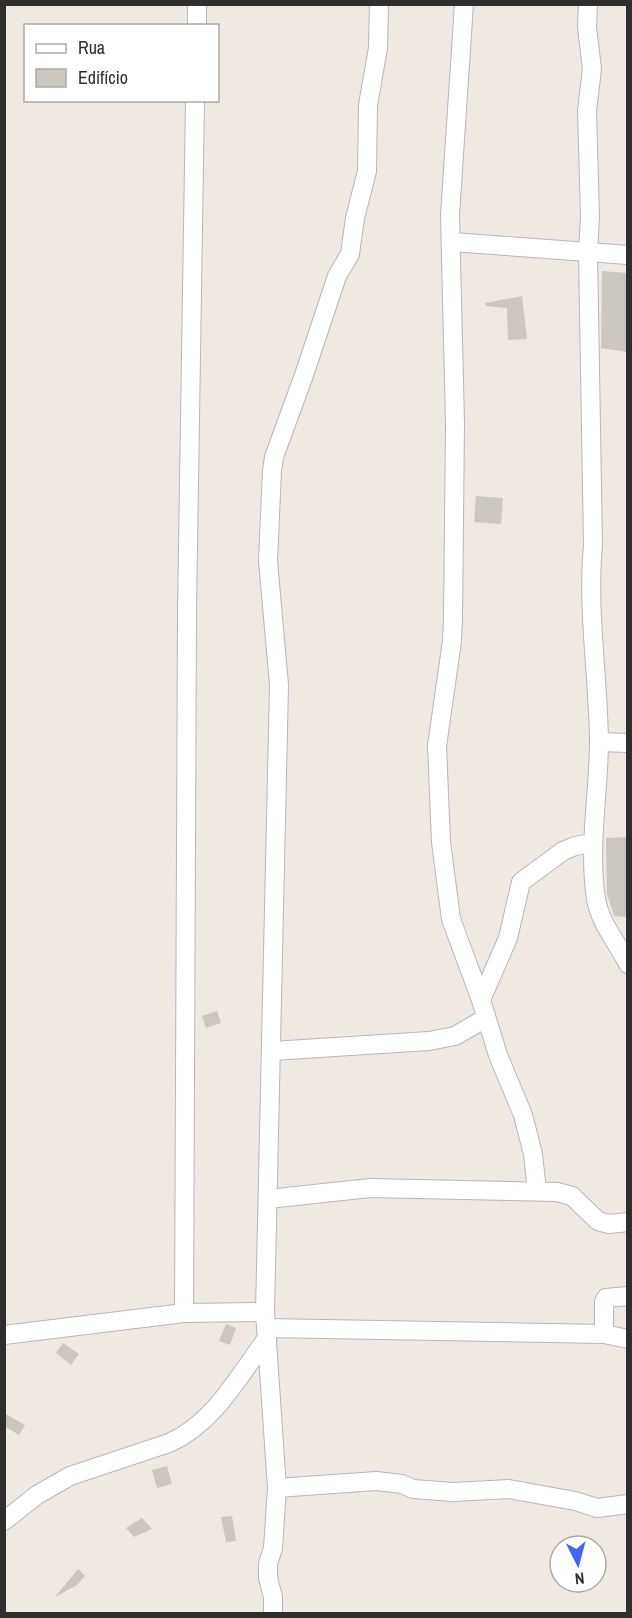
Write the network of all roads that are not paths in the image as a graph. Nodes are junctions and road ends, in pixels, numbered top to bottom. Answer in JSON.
{"nodes":[{"id":1,"x":197,"y":4,"type":"edge"},
{"id":2,"x":380,"y":4,"type":"edge"},
{"id":3,"x":464,"y":4,"type":"edge"},
{"id":4,"x":588,"y":4,"type":"edge"},
{"id":5,"x":197,"y":24,"type":"edge"},
{"id":6,"x":195,"y":102,"type":"edge"},
{"id":7,"x":452,"y":242,"type":"junction"},
{"id":8,"x":588,"y":252,"type":"junction"},
{"id":9,"x":627,"y":255,"type":"edge"},
{"id":10,"x":599,"y":742,"type":"junction"},
{"id":11,"x":627,"y":743,"type":"edge"},
{"id":12,"x":593,"y":843,"type":"junction"},
{"id":13,"x":627,"y":964,"type":"edge"},
{"id":14,"x":482,"y":1000,"type":"junction"},
{"id":15,"x":486,"y":1018,"type":"junction"},
{"id":16,"x":272,"y":1052,"type":"junction"},
{"id":17,"x":537,"y":1191,"type":"junction"},
{"id":18,"x":268,"y":1199,"type":"junction"},
{"id":19,"x":627,"y":1222,"type":"edge"},
{"id":20,"x":627,"y":1296,"type":"edge"},
{"id":21,"x":184,"y":1314,"type":"junction"},
{"id":22,"x":266,"y":1326,"type":"junction"},
{"id":23,"x":604,"y":1334,"type":"junction"},
{"id":24,"x":4,"y":1335,"type":"edge"},
{"id":25,"x":627,"y":1339,"type":"edge"},
{"id":26,"x":277,"y":1488,"type":"junction"},
{"id":27,"x":627,"y":1504,"type":"edge"},
{"id":28,"x":4,"y":1521,"type":"edge"},
{"id":29,"x":273,"y":1614,"type":"edge"}],
"edges":[{"from":1,"to":5,"type":"street"},
{"from":2,"to":16,"type":"street"},
{"from":3,"to":7,"type":"street"},
{"from":4,"to":8,"type":"street"},
{"from":6,"to":21,"type":"street"},
{"from":7,"to":8,"type":"street"},
{"from":7,"to":14,"type":"street"},
{"from":8,"to":9,"type":"street"},
{"from":8,"to":10,"type":"street"},
{"from":10,"to":11,"type":"street"},
{"from":10,"to":12,"type":"street"},
{"from":12,"to":13,"type":"street"},
{"from":12,"to":14,"type":"street"},
{"from":14,"to":15,"type":"street"},
{"from":15,"to":16,"type":"street"},
{"from":15,"to":17,"type":"street"},
{"from":16,"to":18,"type":"street"},
{"from":17,"to":18,"type":"street"},
{"from":17,"to":19,"type":"street"},
{"from":18,"to":22,"type":"street"},
{"from":20,"to":23,"type":"street"},
{"from":21,"to":22,"type":"street"},
{"from":21,"to":24,"type":"street"},
{"from":22,"to":23,"type":"street"},
{"from":22,"to":26,"type":"street"},
{"from":22,"to":28,"type":"street"},
{"from":23,"to":25,"type":"street"},
{"from":26,"to":27,"type":"street"},
{"from":26,"to":29,"type":"street"}]}
